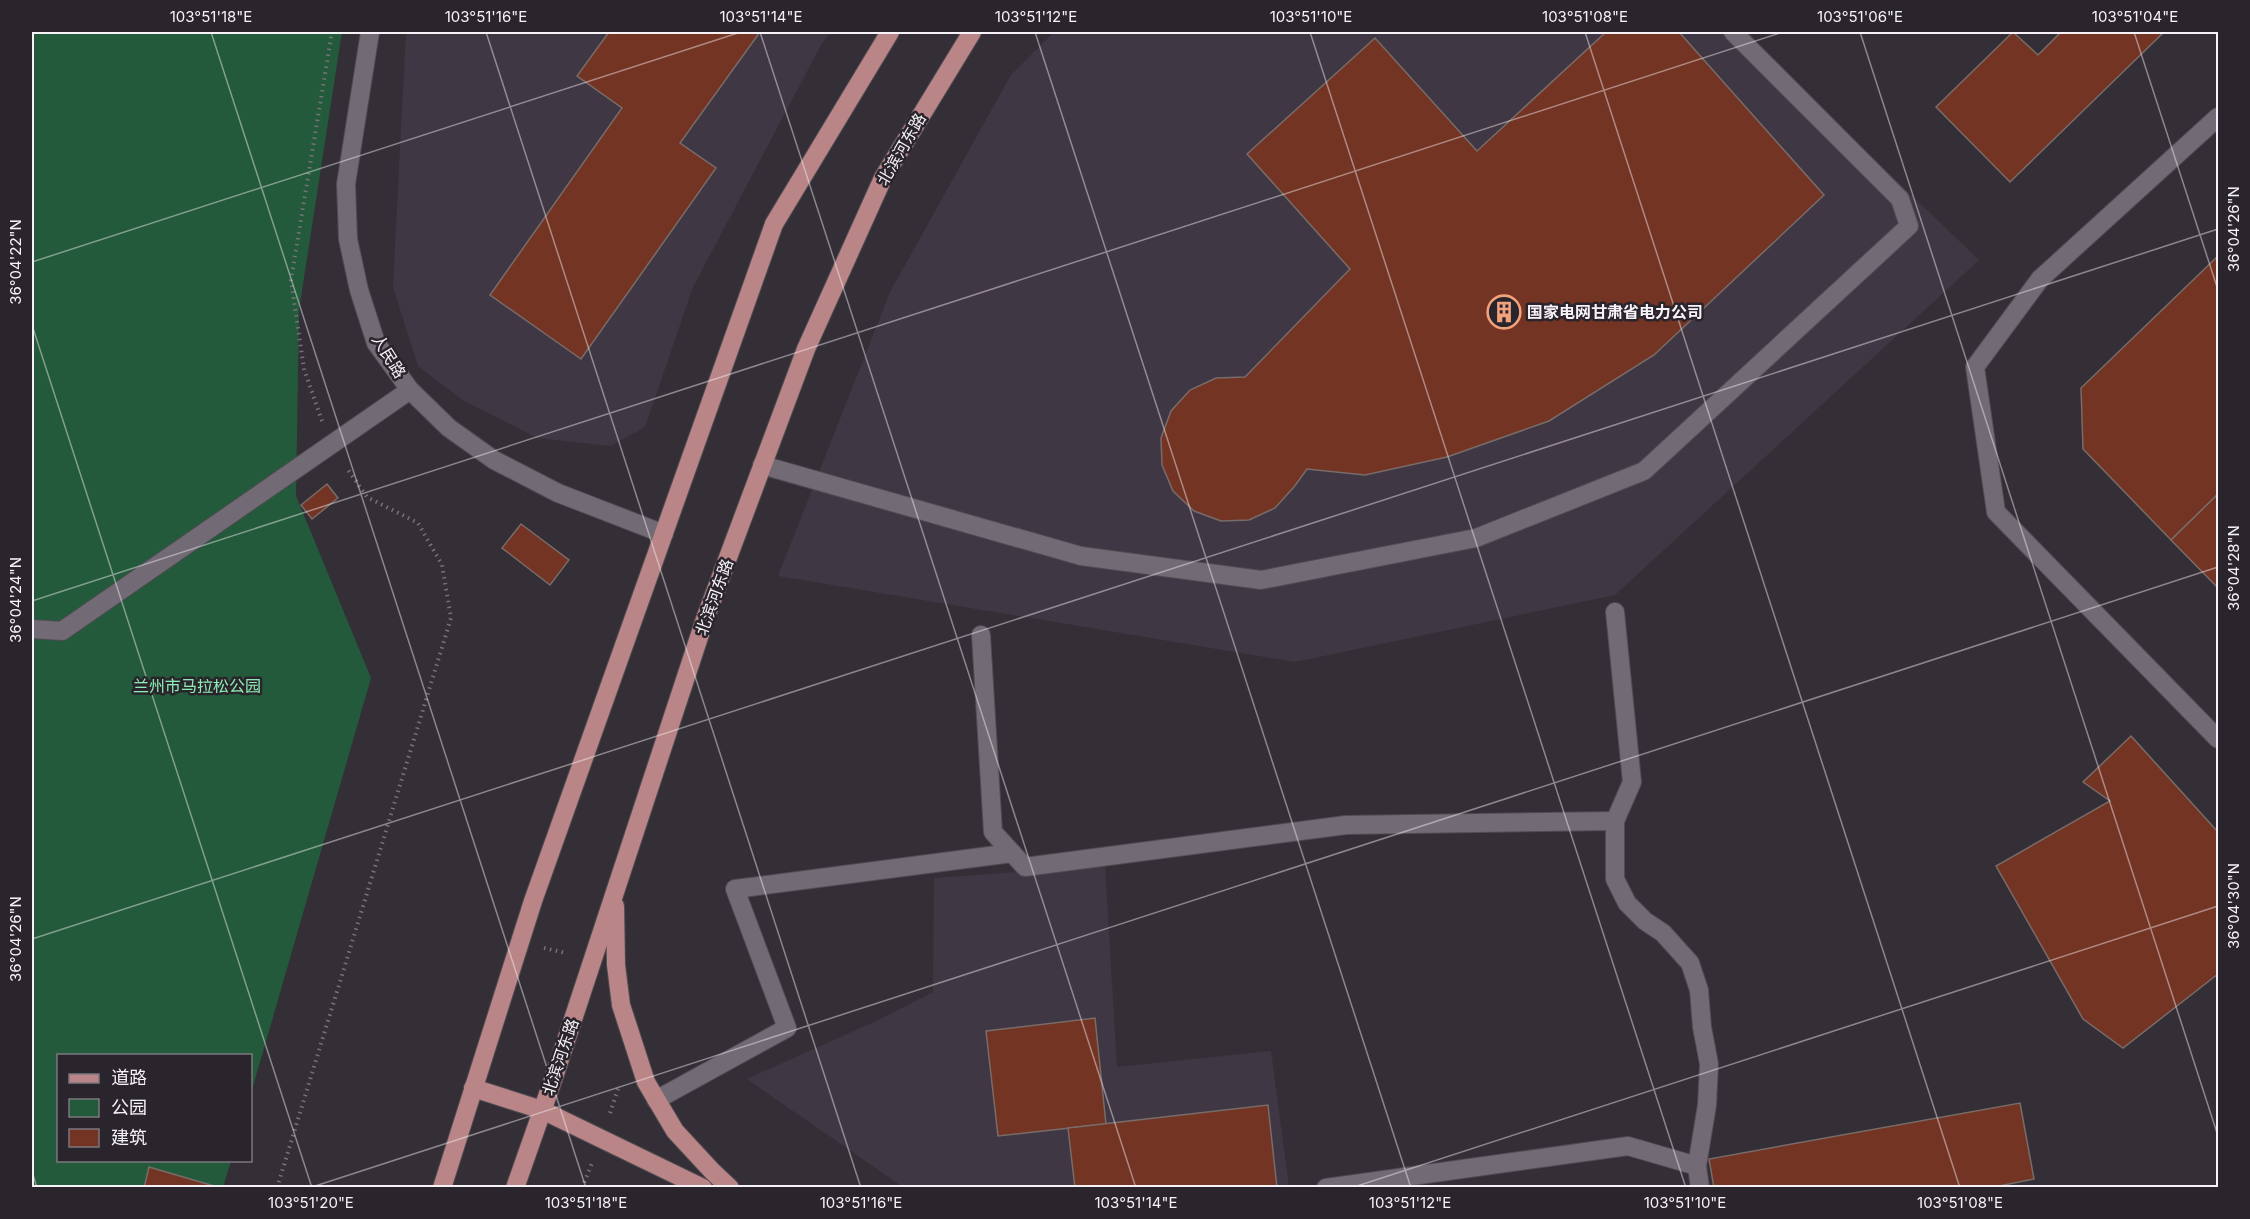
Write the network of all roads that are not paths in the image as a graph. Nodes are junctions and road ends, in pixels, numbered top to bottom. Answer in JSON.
{"nodes":[{"id":1,"x":370,"y":32,"type":"edge"},
{"id":2,"x":890,"y":32,"type":"edge"},
{"id":3,"x":972,"y":32,"type":"edge"},
{"id":4,"x":1733,"y":32,"type":"edge"},
{"id":5,"x":2218,"y":117,"type":"edge"},
{"id":6,"x":410,"y":390,"type":"junction"},
{"id":7,"x":762,"y":465,"type":"junction"},
{"id":8,"x":664,"y":534,"type":"junction"},
{"id":9,"x":1615,"y":612,"type":"dead end"},
{"id":10,"x":32,"y":629,"type":"edge"},
{"id":11,"x":981,"y":634,"type":"dead end"},
{"id":12,"x":2218,"y":739,"type":"edge"},
{"id":13,"x":1615,"y":821,"type":"junction"},
{"id":14,"x":1012,"y":853,"type":"junction"},
{"id":15,"x":614,"y":893,"type":"junction"},
{"id":16,"x":473,"y":1088,"type":"junction"},
{"id":17,"x":656,"y":1100,"type":"junction"},
{"id":18,"x":542,"y":1110,"type":"junction"},
{"id":19,"x":1697,"y":1166,"type":"junction"},
{"id":20,"x":442,"y":1188,"type":"edge"},
{"id":21,"x":515,"y":1188,"type":"edge"},
{"id":22,"x":703,"y":1188,"type":"edge"},
{"id":23,"x":730,"y":1188,"type":"edge"},
{"id":24,"x":1326,"y":1188,"type":"edge"},
{"id":25,"x":1700,"y":1188,"type":"edge"}],
"edges":[{"from":1,"to":6,"type":"street","name":"人民路"},
{"from":2,"to":8,"type":"main road"},
{"from":3,"to":7,"type":"main road","name":"北滨河东路"},
{"from":4,"to":7,"type":"street"},
{"from":5,"to":12,"type":"street"},
{"from":6,"to":8,"type":"street","name":"人民路"},
{"from":6,"to":10,"type":"street"},
{"from":7,"to":15,"type":"main road","name":"北滨河东路"},
{"from":8,"to":16,"type":"main road"},
{"from":9,"to":13,"type":"street"},
{"from":11,"to":14,"type":"street"},
{"from":13,"to":14,"type":"street"},
{"from":13,"to":19,"type":"street"},
{"from":14,"to":17,"type":"street"},
{"from":15,"to":17,"type":"main road"},
{"from":15,"to":18,"type":"main road","name":"北滨河东路"},
{"from":16,"to":18,"type":"main road"},
{"from":16,"to":20,"type":"main road"},
{"from":17,"to":23,"type":"main road"},
{"from":18,"to":21,"type":"main road","name":"北滨河东路"},
{"from":18,"to":22,"type":"main road"},
{"from":19,"to":24,"type":"street"},
{"from":19,"to":25,"type":"street"}]}
